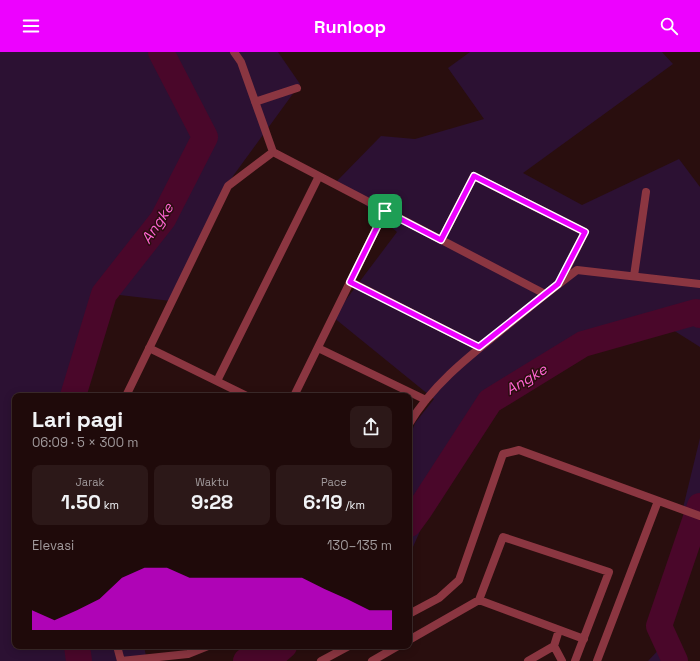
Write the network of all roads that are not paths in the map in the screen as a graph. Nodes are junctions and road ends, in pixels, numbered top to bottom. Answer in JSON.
{"nodes":[{"id":1,"x":234,"y":52,"type":"edge"},
{"id":2,"x":297,"y":88,"type":"dead end"},
{"id":3,"x":255,"y":102,"type":"junction"},
{"id":4,"x":273,"y":152,"type":"junction"},
{"id":5,"x":319,"y":176,"type":"junction"},
{"id":6,"x":646,"y":192,"type":"dead end"},
{"id":7,"x":385,"y":211,"type":"junction"},
{"id":8,"x":441,"y":240,"type":"junction"},
{"id":9,"x":634,"y":276,"type":"junction"},
{"id":10,"x":350,"y":282,"type":"junction"},
{"id":11,"x":558,"y":284,"type":"junction"},
{"id":12,"x":700,"y":284,"type":"edge"},
{"id":13,"x":545,"y":294,"type":"junction"},
{"id":14,"x":479,"y":347,"type":"junction"},
{"id":15,"x":149,"y":348,"type":"junction"},
{"id":16,"x":318,"y":348,"type":"junction"},
{"id":17,"x":217,"y":381,"type":"junction"},
{"id":18,"x":127,"y":393,"type":"edge"},
{"id":19,"x":242,"y":393,"type":"edge"},
{"id":20,"x":296,"y":393,"type":"edge"},
{"id":21,"x":411,"y":393,"type":"edge"},
{"id":22,"x":412,"y":393,"type":"edge"},
{"id":23,"x":426,"y":400,"type":"junction"},
{"id":24,"x":413,"y":413,"type":"edge"},
{"id":25,"x":658,"y":501,"type":"junction"},
{"id":26,"x":700,"y":516,"type":"edge"},
{"id":27,"x":479,"y":600,"type":"junction"},
{"id":28,"x":412,"y":612,"type":"edge"},
{"id":29,"x":560,"y":630,"type":"junction"},
{"id":30,"x":412,"y":638,"type":"edge"},
{"id":31,"x":584,"y":639,"type":"junction"},
{"id":32,"x":554,"y":646,"type":"junction"},
{"id":33,"x":118,"y":649,"type":"edge"},
{"id":34,"x":200,"y":649,"type":"edge"},
{"id":35,"x":343,"y":649,"type":"edge"},
{"id":36,"x":393,"y":649,"type":"edge"},
{"id":37,"x":321,"y":661,"type":"edge"},
{"id":38,"x":372,"y":661,"type":"edge"},
{"id":39,"x":528,"y":661,"type":"edge"},
{"id":40,"x":562,"y":661,"type":"edge"},
{"id":41,"x":575,"y":661,"type":"edge"},
{"id":42,"x":597,"y":661,"type":"edge"}],
"edges":[{"from":1,"to":3,"type":"street"},
{"from":2,"to":3,"type":"street"},
{"from":3,"to":4,"type":"street"},
{"from":4,"to":5,"type":"street"},
{"from":4,"to":15,"type":"street"},
{"from":5,"to":7,"type":"street"},
{"from":5,"to":17,"type":"street"},
{"from":6,"to":9,"type":"street"},
{"from":7,"to":8,"type":"street"},
{"from":7,"to":10,"type":"street"},
{"from":8,"to":11,"type":"street"},
{"from":8,"to":13,"type":"street"},
{"from":9,"to":11,"type":"street"},
{"from":9,"to":12,"type":"street"},
{"from":10,"to":14,"type":"street"},
{"from":10,"to":16,"type":"street"},
{"from":11,"to":13,"type":"street"},
{"from":13,"to":14,"type":"street"},
{"from":14,"to":23,"type":"street"},
{"from":15,"to":17,"type":"street"},
{"from":15,"to":18,"type":"street"},
{"from":16,"to":20,"type":"street"},
{"from":16,"to":21,"type":"street"},
{"from":17,"to":19,"type":"street"},
{"from":22,"to":23,"type":"street"},
{"from":23,"to":24,"type":"street"},
{"from":25,"to":26,"type":"street"},
{"from":25,"to":28,"type":"street"},
{"from":25,"to":42,"type":"street"},
{"from":27,"to":29,"type":"street"},
{"from":27,"to":30,"type":"street"},
{"from":27,"to":31,"type":"street"},
{"from":29,"to":31,"type":"street"},
{"from":29,"to":32,"type":"street"},
{"from":31,"to":41,"type":"street"},
{"from":32,"to":39,"type":"street"},
{"from":32,"to":40,"type":"street"},
{"from":33,"to":34,"type":"street"},
{"from":35,"to":37,"type":"street"},
{"from":36,"to":38,"type":"street"}]}
